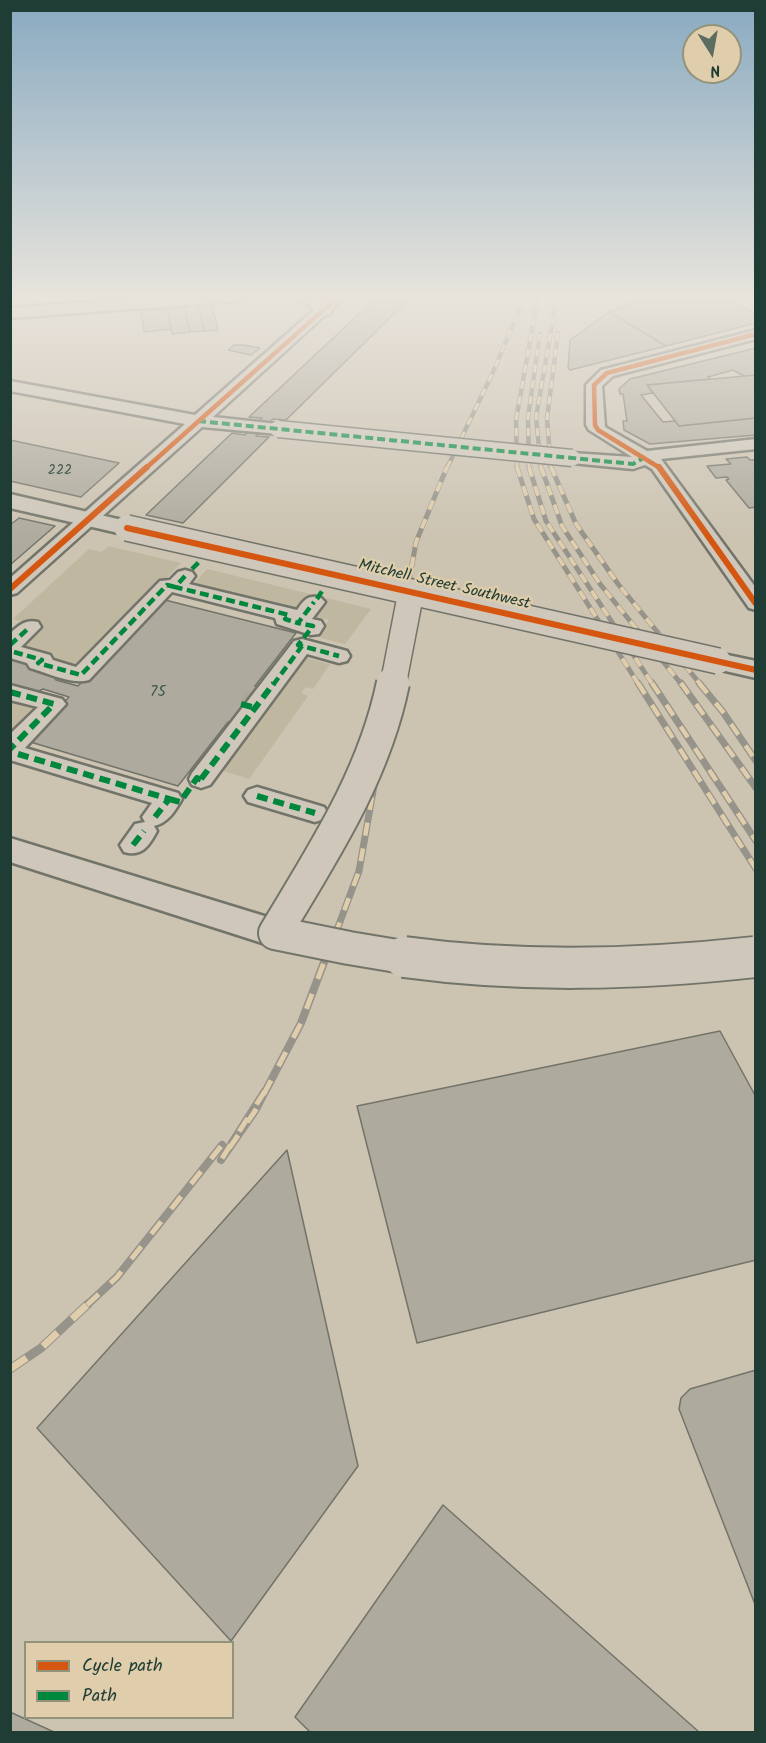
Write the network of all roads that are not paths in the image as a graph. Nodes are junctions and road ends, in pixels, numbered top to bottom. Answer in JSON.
{"nodes":[{"id":1,"x":247,"y":377,"type":"edge"},
{"id":2,"x":601,"y":377,"type":"edge"},
{"id":3,"x":10,"y":386,"type":"edge"},
{"id":4,"x":198,"y":421,"type":"junction"},
{"id":5,"x":756,"y":444,"type":"edge"},
{"id":6,"x":645,"y":457,"type":"junction"},
{"id":7,"x":10,"y":501,"type":"edge"},
{"id":8,"x":88,"y":519,"type":"junction"},
{"id":9,"x":10,"y":589,"type":"edge"},
{"id":10,"x":411,"y":592,"type":"junction"},
{"id":11,"x":318,"y":596,"type":"dead end"},
{"id":12,"x":756,"y":604,"type":"edge"},
{"id":13,"x":298,"y":623,"type":"junction"},
{"id":14,"x":30,"y":627,"type":"dead end"},
{"id":15,"x":302,"y":646,"type":"junction"},
{"id":16,"x":13,"y":652,"type":"edge"},
{"id":17,"x":339,"y":656,"type":"dead end"},
{"id":18,"x":756,"y":670,"type":"edge"},
{"id":19,"x":10,"y":692,"type":"edge"},
{"id":20,"x":12,"y":754,"type":"edge"},
{"id":21,"x":257,"y":796,"type":"dead end"},
{"id":22,"x":315,"y":813,"type":"dead end"},
{"id":23,"x":10,"y":849,"type":"edge"},
{"id":24,"x":275,"y":933,"type":"junction"},
{"id":25,"x":756,"y":957,"type":"edge"}],
"edges":[{"from":1,"to":4,"type":"street"},
{"from":2,"to":6,"type":"street"},
{"from":3,"to":4,"type":"street"},
{"from":4,"to":6,"type":"street","bridge":true},
{"from":4,"to":8,"type":"street"},
{"from":5,"to":6,"type":"street"},
{"from":6,"to":12,"type":"street"},
{"from":7,"to":8,"type":"main road","name":"Mitchell Street Southwest"},
{"from":8,"to":9,"type":"street"},
{"from":8,"to":10,"type":"main road","name":"Mitchell Street Southwest","bridge":true},
{"from":10,"to":18,"type":"main road","name":"Mitchell Street Southwest","bridge":true},
{"from":10,"to":24,"type":"main road","bridge":true},
{"from":11,"to":13,"type":"street"},
{"from":13,"to":15,"type":"street"},
{"from":13,"to":16,"type":"street"},
{"from":14,"to":16,"type":"street"},
{"from":15,"to":17,"type":"street"},
{"from":15,"to":20,"type":"street"},
{"from":19,"to":20,"type":"street"},
{"from":21,"to":22,"type":"street"},
{"from":23,"to":24,"type":"main road"},
{"from":24,"to":25,"type":"main road","bridge":true}]}
